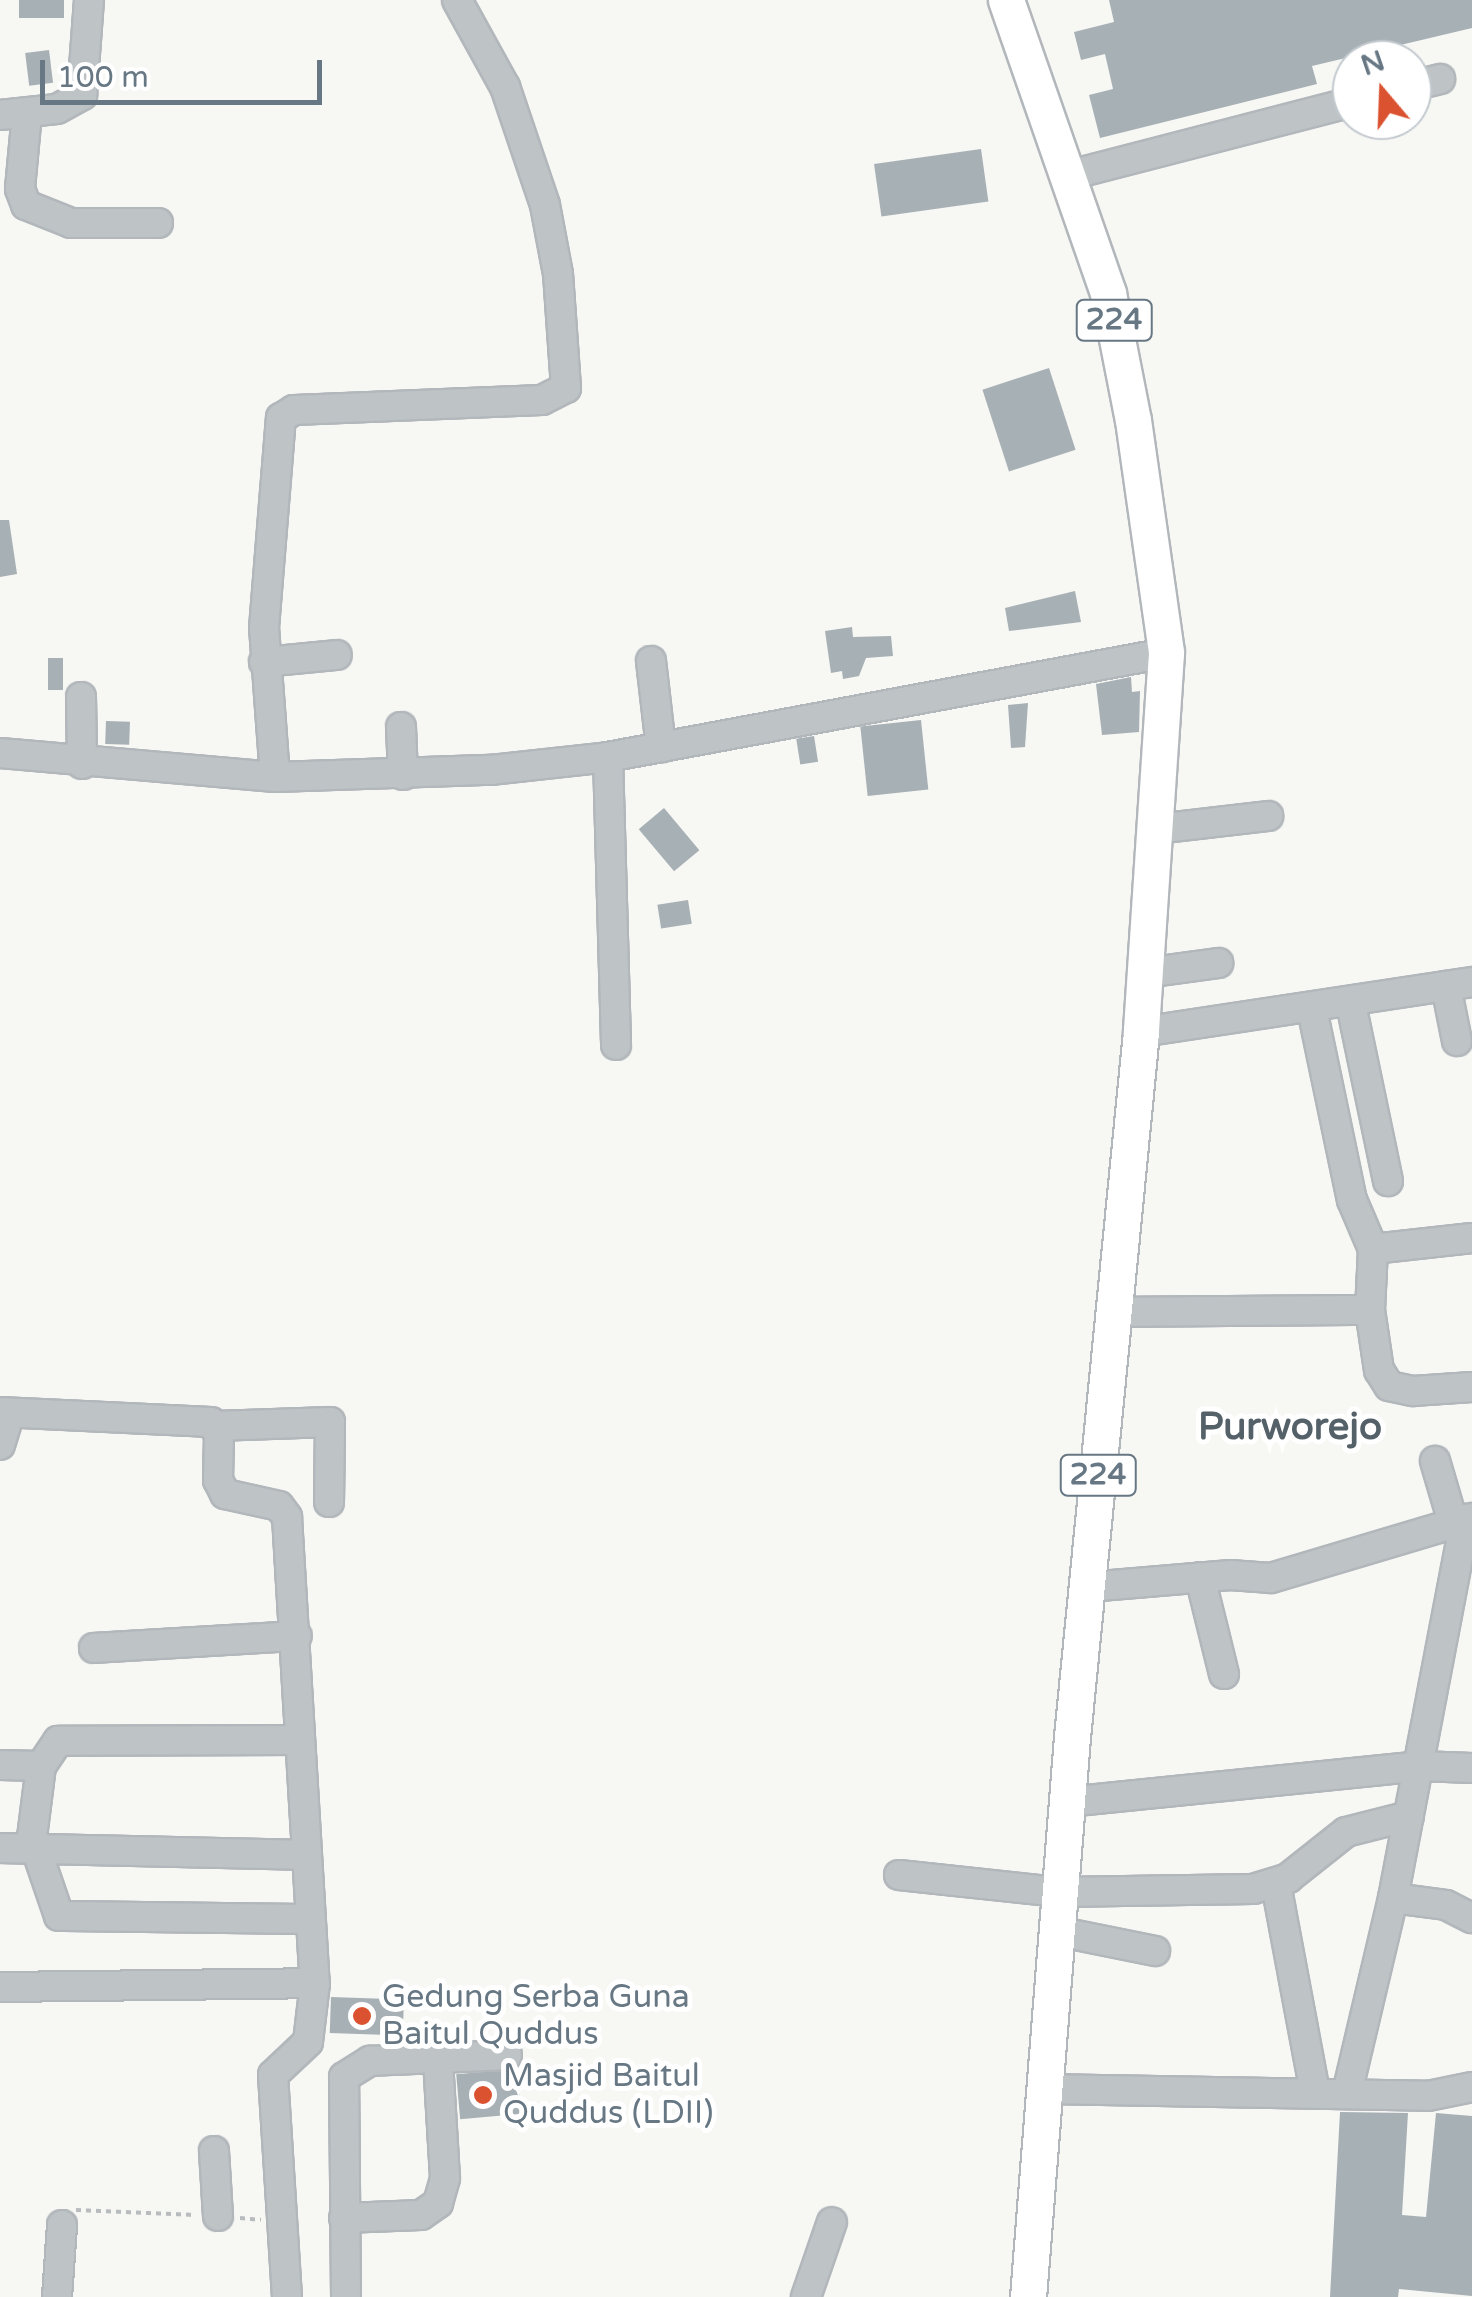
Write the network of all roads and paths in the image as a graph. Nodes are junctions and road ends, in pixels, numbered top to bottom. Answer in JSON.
{"nodes":[{"id":1,"x":89,"y":0,"type":"edge"},
{"id":2,"x":456,"y":0,"type":"edge"},
{"id":3,"x":1006,"y":0,"type":"edge"},
{"id":4,"x":1440,"y":79,"type":"dead end"},
{"id":5,"x":1432,"y":81,"type":"edge"},
{"id":6,"x":1332,"y":107,"type":"edge"},
{"id":7,"x":14,"y":114,"type":"edge"},
{"id":8,"x":1070,"y":176,"type":"junction"},
{"id":9,"x":158,"y":224,"type":"dead end"},
{"id":10,"x":1166,"y":653,"type":"junction"},
{"id":11,"x":337,"y":655,"type":"dead end"},
{"id":12,"x":651,"y":661,"type":"dead end"},
{"id":13,"x":264,"y":662,"type":"junction"},
{"id":14,"x":81,"y":697,"type":"dead end"},
{"id":15,"x":401,"y":727,"type":"dead end"},
{"id":16,"x":662,"y":747,"type":"junction"},
{"id":17,"x":0,"y":753,"type":"edge"},
{"id":18,"x":608,"y":757,"type":"junction"},
{"id":19,"x":82,"y":764,"type":"junction"},
{"id":20,"x":404,"y":775,"type":"junction"},
{"id":21,"x":275,"y":777,"type":"junction"},
{"id":22,"x":1268,"y":816,"type":"dead end"},
{"id":23,"x":1156,"y":829,"type":"junction"},
{"id":24,"x":1218,"y":963,"type":"dead end"},
{"id":25,"x":1145,"y":973,"type":"junction"},
{"id":26,"x":1459,"y":984,"type":"edge"},
{"id":27,"x":1351,"y":1004,"type":"junction"},
{"id":28,"x":1312,"y":1009,"type":"junction"},
{"id":29,"x":1141,"y":1032,"type":"junction"},
{"id":30,"x":1457,"y":1040,"type":"dead end"},
{"id":31,"x":616,"y":1045,"type":"dead end"},
{"id":32,"x":1388,"y":1181,"type":"dead end"},
{"id":33,"x":1472,"y":1238,"type":"edge"},
{"id":34,"x":1373,"y":1249,"type":"junction"},
{"id":35,"x":1370,"y":1310,"type":"junction"},
{"id":36,"x":1117,"y":1312,"type":"junction"},
{"id":37,"x":1472,"y":1387,"type":"edge"},
{"id":38,"x":5,"y":1414,"type":"edge"},
{"id":39,"x":216,"y":1426,"type":"junction"},
{"id":40,"x":0,"y":1445,"type":"edge"},
{"id":41,"x":1435,"y":1461,"type":"dead end"},
{"id":42,"x":329,"y":1502,"type":"dead end"},
{"id":43,"x":1463,"y":1520,"type":"edge"},
{"id":44,"x":1200,"y":1577,"type":"junction"},
{"id":45,"x":1088,"y":1587,"type":"junction"},
{"id":46,"x":297,"y":1636,"type":"junction"},
{"id":47,"x":94,"y":1648,"type":"dead end"},
{"id":48,"x":1224,"y":1674,"type":"dead end"},
{"id":49,"x":299,"y":1740,"type":"junction"},
{"id":50,"x":0,"y":1765,"type":"edge"},
{"id":51,"x":41,"y":1766,"type":"junction"},
{"id":52,"x":1419,"y":1766,"type":"junction"},
{"id":53,"x":1472,"y":1768,"type":"edge"},
{"id":54,"x":1067,"y":1802,"type":"junction"},
{"id":55,"x":1409,"y":1816,"type":"junction"},
{"id":56,"x":33,"y":1846,"type":"junction"},
{"id":57,"x":0,"y":1848,"type":"edge"},
{"id":58,"x":306,"y":1855,"type":"junction"},
{"id":59,"x":899,"y":1875,"type":"dead end"},
{"id":60,"x":1276,"y":1884,"type":"junction"},
{"id":61,"x":1059,"y":1892,"type":"junction"},
{"id":62,"x":1393,"y":1898,"type":"junction"},
{"id":63,"x":1472,"y":1918,"type":"edge"},
{"id":64,"x":310,"y":1919,"type":"junction"},
{"id":65,"x":1056,"y":1931,"type":"junction"},
{"id":66,"x":1155,"y":1951,"type":"dead end"},
{"id":67,"x":315,"y":1983,"type":"junction"},
{"id":68,"x":0,"y":1986,"type":"edge"},
{"id":69,"x":506,"y":2055,"type":"dead end"},
{"id":70,"x":438,"y":2060,"type":"junction"},
{"id":71,"x":1472,"y":2087,"type":"edge"},
{"id":72,"x":1044,"y":2089,"type":"junction"},
{"id":73,"x":1315,"y":2093,"type":"junction"},
{"id":74,"x":1347,"y":2093,"type":"junction"},
{"id":75,"x":214,"y":2151,"type":"dead end"},
{"id":76,"x":218,"y":2216,"type":"junction"},
{"id":77,"x":344,"y":2218,"type":"junction"},
{"id":78,"x":280,"y":2221,"type":"junction"},
{"id":79,"x":832,"y":2222,"type":"dead end"},
{"id":80,"x":62,"y":2225,"type":"joint"},
{"id":81,"x":57,"y":2297,"type":"edge"},
{"id":82,"x":287,"y":2297,"type":"edge"},
{"id":83,"x":346,"y":2297,"type":"edge"},
{"id":84,"x":806,"y":2297,"type":"edge"},
{"id":85,"x":1028,"y":2297,"type":"edge"}],
"edges":[{"from":1,"to":7,"type":"street"},
{"from":2,"to":13,"type":"street"},
{"from":3,"to":8,"type":"main road","number":"224"},
{"from":4,"to":5,"type":"street"},
{"from":6,"to":8,"type":"street"},
{"from":7,"to":9,"type":"street"},
{"from":8,"to":10,"type":"main road","number":"224"},
{"from":10,"to":16,"type":"street"},
{"from":10,"to":23,"type":"main road","number":"224"},
{"from":11,"to":13,"type":"street"},
{"from":12,"to":16,"type":"street"},
{"from":13,"to":21,"type":"street"},
{"from":14,"to":19,"type":"street"},
{"from":15,"to":20,"type":"street"},
{"from":16,"to":18,"type":"street"},
{"from":17,"to":19,"type":"street"},
{"from":18,"to":20,"type":"street"},
{"from":18,"to":31,"type":"street"},
{"from":19,"to":21,"type":"street"},
{"from":20,"to":21,"type":"street"},
{"from":22,"to":23,"type":"street"},
{"from":23,"to":25,"type":"main road","number":"224"},
{"from":24,"to":25,"type":"street"},
{"from":25,"to":29,"type":"main road","number":"224"},
{"from":26,"to":27,"type":"street"},
{"from":26,"to":30,"type":"street"},
{"from":27,"to":28,"type":"street"},
{"from":27,"to":32,"type":"street"},
{"from":28,"to":29,"type":"street"},
{"from":28,"to":34,"type":"street"},
{"from":29,"to":36,"type":"main road","number":"224"},
{"from":33,"to":34,"type":"street"},
{"from":34,"to":35,"type":"street"},
{"from":35,"to":36,"type":"street"},
{"from":35,"to":37,"type":"street"},
{"from":36,"to":45,"type":"main road","number":"224"},
{"from":38,"to":39,"type":"street"},
{"from":38,"to":40,"type":"street"},
{"from":39,"to":42,"type":"street"},
{"from":39,"to":46,"type":"street"},
{"from":41,"to":43,"type":"street"},
{"from":43,"to":44,"type":"street"},
{"from":43,"to":52,"type":"street"},
{"from":44,"to":45,"type":"street"},
{"from":44,"to":48,"type":"street"},
{"from":45,"to":54,"type":"main road","number":"224"},
{"from":46,"to":47,"type":"street"},
{"from":46,"to":49,"type":"street"},
{"from":49,"to":51,"type":"street"},
{"from":49,"to":58,"type":"street"},
{"from":50,"to":51,"type":"street"},
{"from":51,"to":56,"type":"street"},
{"from":52,"to":53,"type":"street"},
{"from":52,"to":54,"type":"street"},
{"from":52,"to":55,"type":"street"},
{"from":54,"to":61,"type":"main road","number":"224"},
{"from":55,"to":60,"type":"street"},
{"from":55,"to":62,"type":"street"},
{"from":56,"to":57,"type":"street"},
{"from":56,"to":58,"type":"street"},
{"from":56,"to":64,"type":"street"},
{"from":58,"to":64,"type":"street"},
{"from":59,"to":61,"type":"street"},
{"from":60,"to":61,"type":"street"},
{"from":60,"to":73,"type":"street"},
{"from":61,"to":65,"type":"main road","number":"224"},
{"from":62,"to":63,"type":"street"},
{"from":62,"to":74,"type":"street"},
{"from":64,"to":67,"type":"street"},
{"from":65,"to":66,"type":"street"},
{"from":65,"to":72,"type":"main road","number":"224"},
{"from":67,"to":68,"type":"street"},
{"from":67,"to":78,"type":"street"},
{"from":69,"to":70,"type":"street"},
{"from":70,"to":77,"type":"street"},
{"from":70,"to":77,"type":"street"},
{"from":71,"to":74,"type":"street"},
{"from":72,"to":73,"type":"street"},
{"from":72,"to":85,"type":"main road","number":"224"},
{"from":73,"to":74,"type":"street"},
{"from":75,"to":76,"type":"street"},
{"from":76,"to":78,"type":"path"},
{"from":76,"to":80,"type":"path"},
{"from":77,"to":83,"type":"street"},
{"from":78,"to":82,"type":"street"},
{"from":79,"to":84,"type":"street"},
{"from":80,"to":81,"type":"street"}]}
